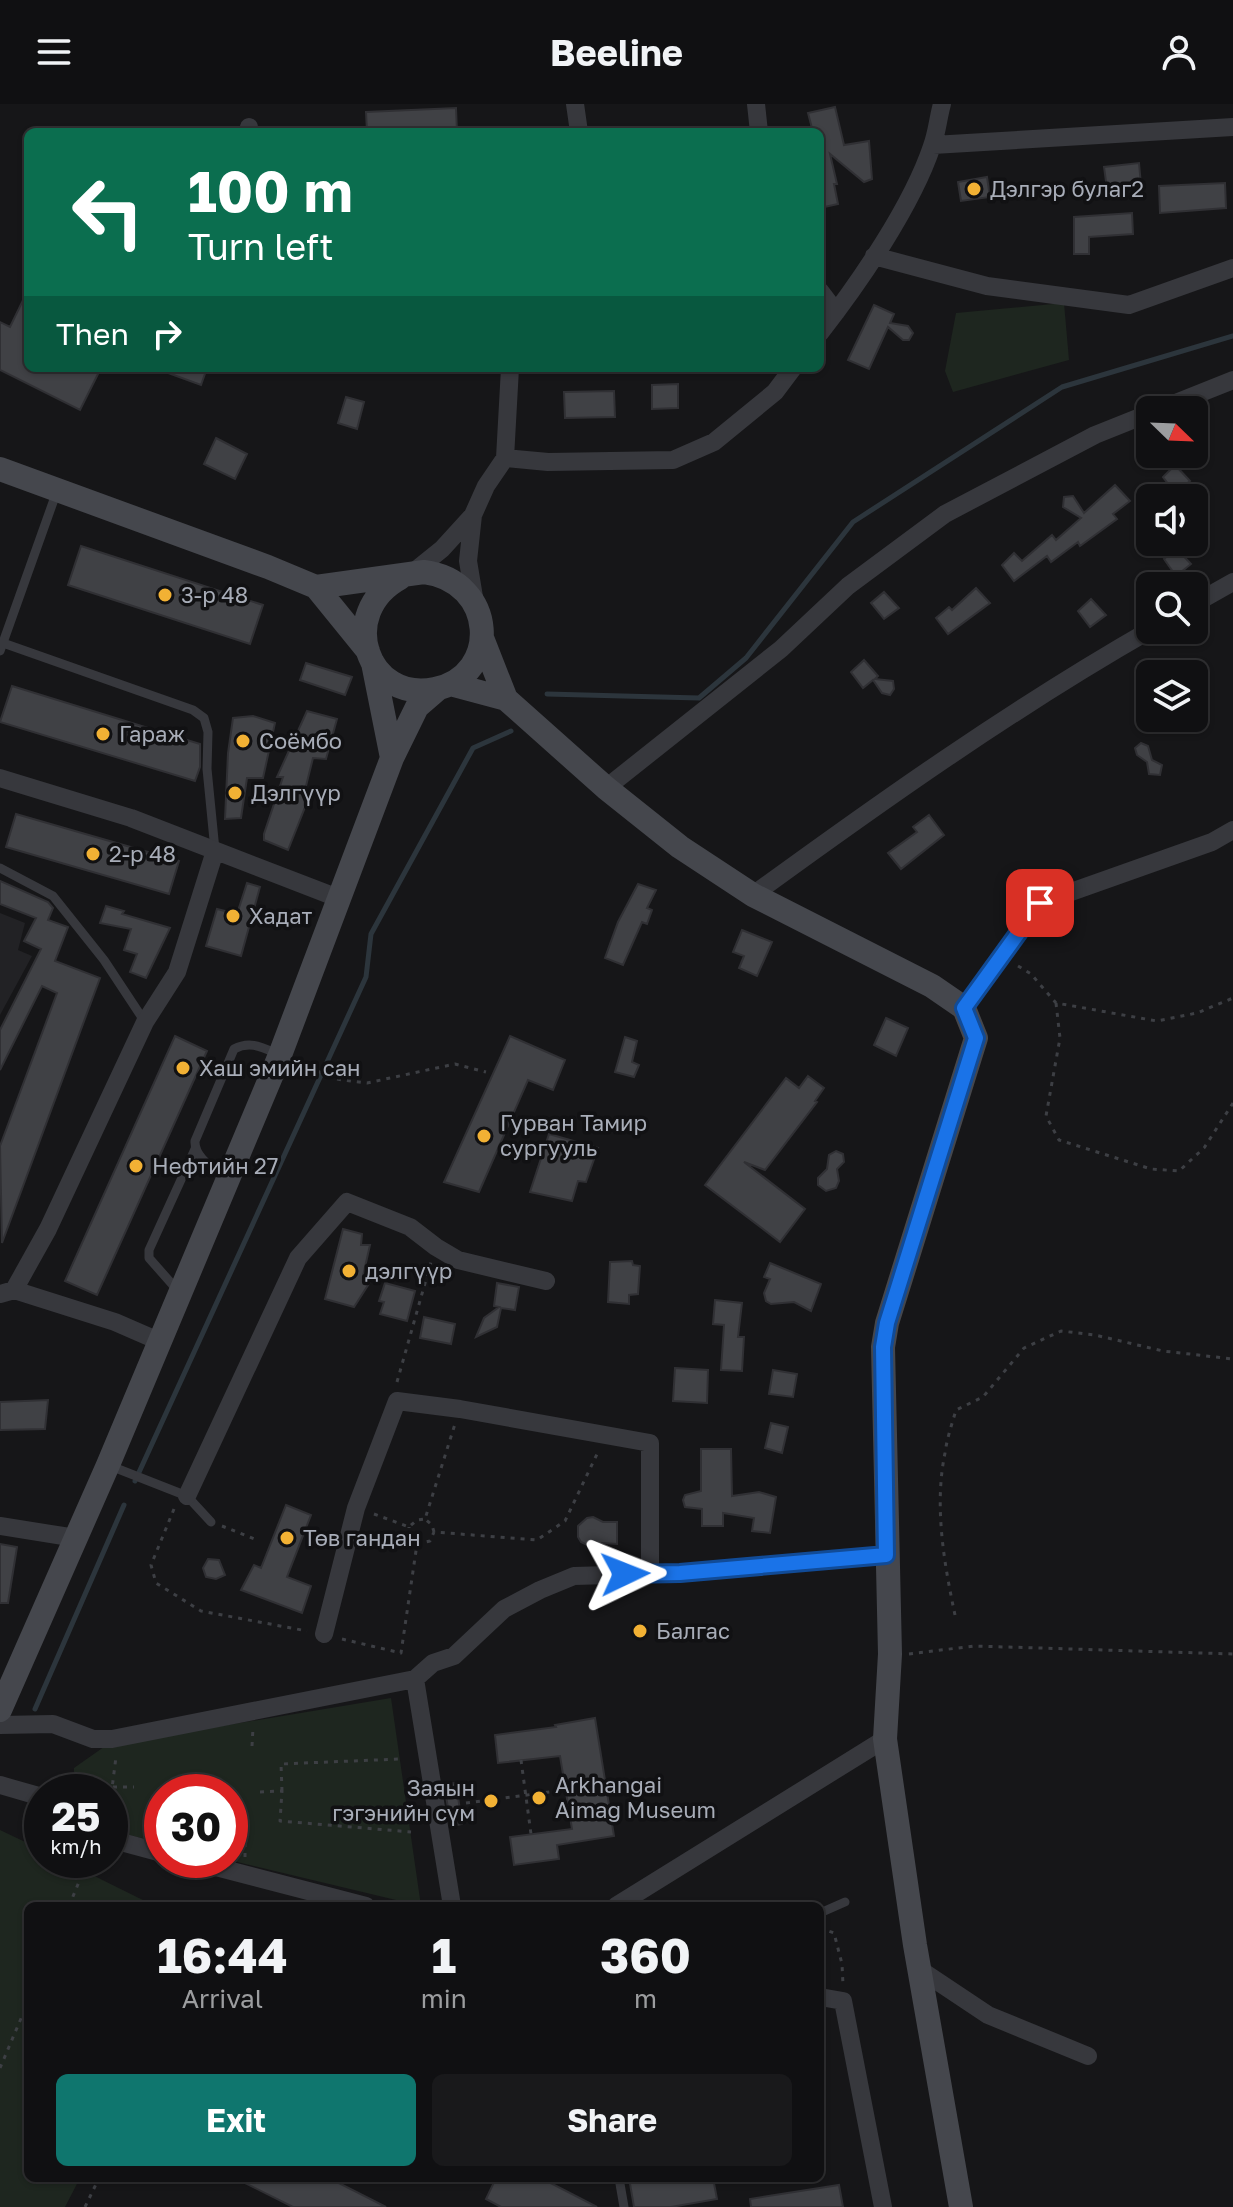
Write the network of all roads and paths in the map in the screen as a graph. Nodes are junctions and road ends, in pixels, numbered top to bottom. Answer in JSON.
{"nodes":[{"id":1,"x":575,"y":104,"type":"edge"},
{"id":2,"x":756,"y":104,"type":"edge"},
{"id":3,"x":922,"y":104,"type":"edge"},
{"id":4,"x":940,"y":112,"type":"edge"},
{"id":5,"x":1233,"y":127,"type":"edge"},
{"id":6,"x":578,"y":128,"type":"edge"},
{"id":7,"x":759,"y":128,"type":"edge"},
{"id":8,"x":933,"y":145,"type":"junction"},
{"id":9,"x":874,"y":256,"type":"junction"},
{"id":10,"x":1233,"y":268,"type":"edge"},
{"id":11,"x":824,"y":296,"type":"edge"},
{"id":12,"x":836,"y":312,"type":"junction"},
{"id":13,"x":824,"y":328,"type":"edge"},
{"id":14,"x":510,"y":372,"type":"edge"},
{"id":15,"x":790,"y":372,"type":"edge"},
{"id":16,"x":1233,"y":380,"type":"edge"},
{"id":17,"x":1193,"y":396,"type":"edge"},
{"id":18,"x":1136,"y":419,"type":"edge"},
{"id":19,"x":505,"y":458,"type":"junction"},
{"id":20,"x":0,"y":469,"type":"edge"},
{"id":21,"x":57,"y":491,"type":"junction"},
{"id":22,"x":473,"y":515,"type":"junction"},
{"id":23,"x":406,"y":576,"type":"junction"},
{"id":24,"x":1233,"y":582,"type":"edge"},
{"id":25,"x":316,"y":587,"type":"junction"},
{"id":26,"x":1208,"y":596,"type":"edge"},
{"id":27,"x":475,"y":603,"type":"junction"},
{"id":28,"x":482,"y":638,"type":"junction"},
{"id":29,"x":1136,"y":638,"type":"edge"},
{"id":30,"x":2,"y":647,"type":"edge"},
{"id":31,"x":370,"y":657,"type":"junction"},
{"id":32,"x":444,"y":686,"type":"junction"},
{"id":33,"x":506,"y":699,"type":"junction"},
{"id":34,"x":392,"y":758,"type":"junction"},
{"id":35,"x":0,"y":778,"type":"edge"},
{"id":36,"x":606,"y":788,"type":"junction"},
{"id":37,"x":1233,"y":830,"type":"edge"},
{"id":38,"x":215,"y":851,"type":"junction"},
{"id":39,"x":0,"y":868,"type":"edge"},
{"id":40,"x":753,"y":895,"type":"junction"},
{"id":41,"x":338,"y":898,"type":"junction"},
{"id":42,"x":1001,"y":957,"type":"junction"},
{"id":43,"x":1233,"y":998,"type":"edge"},
{"id":44,"x":1056,"y":1003,"type":"junction"},
{"id":45,"x":964,"y":1008,"type":"junction"},
{"id":46,"x":145,"y":1022,"type":"junction"},
{"id":47,"x":280,"y":1055,"type":"junction"},
{"id":48,"x":310,"y":1068,"type":"dead end"},
{"id":49,"x":486,"y":1072,"type":"dead end"},
{"id":50,"x":1233,"y":1103,"type":"edge"},
{"id":51,"x":195,"y":1149,"type":"junction"},
{"id":52,"x":228,"y":1180,"type":"junction"},
{"id":53,"x":436,"y":1247,"type":"junction"},
{"id":54,"x":546,"y":1281,"type":"dead end"},
{"id":55,"x":7,"y":1292,"type":"edge"},
{"id":56,"x":181,"y":1293,"type":"junction"},
{"id":57,"x":161,"y":1342,"type":"junction"},
{"id":58,"x":1233,"y":1359,"type":"edge"},
{"id":59,"x":397,"y":1401,"type":"junction"},
{"id":60,"x":460,"y":1409,"type":"junction"},
{"id":61,"x":607,"y":1435,"type":"junction"},
{"id":62,"x":117,"y":1469,"type":"junction"},
{"id":63,"x":184,"y":1495,"type":"junction"},
{"id":64,"x":356,"y":1508,"type":"junction"},
{"id":65,"x":425,"y":1519,"type":"junction"},
{"id":66,"x":211,"y":1522,"type":"joint"},
{"id":67,"x":0,"y":1526,"type":"edge"},
{"id":68,"x":409,"y":1527,"type":"junction"},
{"id":69,"x":434,"y":1532,"type":"junction"},
{"id":70,"x":76,"y":1538,"type":"junction"},
{"id":71,"x":257,"y":1540,"type":"dead end"},
{"id":72,"x":417,"y":1544,"type":"junction"},
{"id":73,"x":886,"y":1555,"type":"junction"},
{"id":74,"x":650,"y":1573,"type":"junction"},
{"id":75,"x":955,"y":1615,"type":"dead end"},
{"id":76,"x":324,"y":1634,"type":"junction"},
{"id":77,"x":1233,"y":1654,"type":"edge"},
{"id":78,"x":899,"y":1655,"type":"dead end"},
{"id":79,"x":415,"y":1679,"type":"junction"},
{"id":80,"x":0,"y":1710,"type":"edge"},
{"id":81,"x":0,"y":1725,"type":"edge"},
{"id":82,"x":118,"y":1737,"type":"junction"},
{"id":83,"x":885,"y":1739,"type":"junction"},
{"id":84,"x":400,"y":1759,"type":"dead end"},
{"id":85,"x":521,"y":1760,"type":"dead end"},
{"id":86,"x":114,"y":1774,"type":"edge"},
{"id":87,"x":0,"y":1785,"type":"edge"},
{"id":88,"x":128,"y":1787,"type":"edge"},
{"id":89,"x":134,"y":1787,"type":"dead end"},
{"id":90,"x":282,"y":1791,"type":"junction"},
{"id":91,"x":557,"y":1791,"type":"dead end"},
{"id":92,"x":24,"y":1792,"type":"edge"},
{"id":93,"x":260,"y":1792,"type":"dead end"},
{"id":94,"x":526,"y":1795,"type":"junction"},
{"id":95,"x":466,"y":1803,"type":"dead end"},
{"id":96,"x":411,"y":1832,"type":"dead end"},
{"id":97,"x":531,"y":1834,"type":"dead end"},
{"id":98,"x":248,"y":1875,"type":"edge"},
{"id":99,"x":81,"y":1878,"type":"edge"},
{"id":100,"x":71,"y":1902,"type":"edge"},
{"id":101,"x":351,"y":1902,"type":"edge"},
{"id":102,"x":451,"y":1902,"type":"edge"},
{"id":103,"x":622,"y":1902,"type":"edge"},
{"id":104,"x":845,"y":1902,"type":"dead end"},
{"id":105,"x":824,"y":1911,"type":"edge"},
{"id":106,"x":824,"y":1929,"type":"edge"},
{"id":107,"x":919,"y":1969,"type":"junction"},
{"id":108,"x":824,"y":1998,"type":"edge"},
{"id":109,"x":843,"y":2001,"type":"junction"},
{"id":110,"x":24,"y":2011,"type":"edge"},
{"id":111,"x":1088,"y":2056,"type":"dead end"},
{"id":112,"x":0,"y":2068,"type":"edge"},
{"id":113,"x":97,"y":2182,"type":"edge"},
{"id":114,"x":620,"y":2182,"type":"edge"},
{"id":115,"x":85,"y":2207,"type":"edge"},
{"id":116,"x":624,"y":2207,"type":"edge"},
{"id":117,"x":883,"y":2207,"type":"edge"},
{"id":118,"x":961,"y":2207,"type":"edge"}],
"edges":[{"from":1,"to":6,"type":"street"},
{"from":2,"to":7,"type":"street"},
{"from":3,"to":4,"type":"street"},
{"from":4,"to":8,"type":"street"},
{"from":5,"to":8,"type":"street"},
{"from":8,"to":9,"type":"street"},
{"from":9,"to":10,"type":"street"},
{"from":9,"to":12,"type":"street"},
{"from":11,"to":12,"type":"street"},
{"from":12,"to":13,"type":"street"},
{"from":14,"to":19,"type":"street"},
{"from":15,"to":19,"type":"street"},
{"from":16,"to":17,"type":"street"},
{"from":18,"to":36,"type":"street"},
{"from":19,"to":22,"type":"street"},
{"from":20,"to":21,"type":"street"},
{"from":21,"to":25,"type":"street"},
{"from":21,"to":30,"type":"lane"},
{"from":22,"to":23,"type":"street"},
{"from":22,"to":27,"type":"street"},
{"from":23,"to":25,"type":"street"},
{"from":23,"to":27,"type":"street"},
{"from":23,"to":31,"type":"street"},
{"from":24,"to":26,"type":"street"},
{"from":25,"to":31,"type":"street"},
{"from":27,"to":28,"type":"street"},
{"from":28,"to":32,"type":"street"},
{"from":28,"to":33,"type":"street"},
{"from":29,"to":40,"type":"street"},
{"from":30,"to":38,"type":"lane"},
{"from":31,"to":32,"type":"street"},
{"from":31,"to":34,"type":"street"},
{"from":32,"to":33,"type":"street"},
{"from":32,"to":34,"type":"street"},
{"from":33,"to":36,"type":"street"},
{"from":34,"to":41,"type":"street"},
{"from":35,"to":38,"type":"street"},
{"from":36,"to":40,"type":"street"},
{"from":37,"to":42,"type":"street"},
{"from":38,"to":41,"type":"street"},
{"from":38,"to":46,"type":"street"},
{"from":39,"to":46,"type":"lane"},
{"from":40,"to":45,"type":"street"},
{"from":41,"to":47,"type":"street"},
{"from":42,"to":44,"type":"path"},
{"from":42,"to":45,"type":"street"},
{"from":43,"to":44,"type":"path"},
{"from":44,"to":50,"type":"path"},
{"from":45,"to":73,"type":"street"},
{"from":46,"to":55,"type":"street"},
{"from":47,"to":51,"type":"lane"},
{"from":47,"to":52,"type":"street"},
{"from":48,"to":49,"type":"path"},
{"from":51,"to":52,"type":"lane"},
{"from":51,"to":56,"type":"lane"},
{"from":52,"to":56,"type":"street"},
{"from":53,"to":54,"type":"street"},
{"from":53,"to":59,"type":"path"},
{"from":53,"to":63,"type":"street"},
{"from":55,"to":57,"type":"street"},
{"from":56,"to":57,"type":"street"},
{"from":57,"to":62,"type":"street"},
{"from":58,"to":75,"type":"path"},
{"from":59,"to":60,"type":"street"},
{"from":59,"to":64,"type":"street"},
{"from":60,"to":61,"type":"street"},
{"from":60,"to":65,"type":"path"},
{"from":61,"to":69,"type":"path"},
{"from":61,"to":74,"type":"street"},
{"from":62,"to":63,"type":"lane"},
{"from":62,"to":70,"type":"street"},
{"from":63,"to":66,"type":"lane"},
{"from":63,"to":76,"type":"path"},
{"from":64,"to":68,"type":"path"},
{"from":64,"to":76,"type":"street"},
{"from":65,"to":68,"type":"path"},
{"from":65,"to":69,"type":"path"},
{"from":66,"to":71,"type":"path"},
{"from":67,"to":70,"type":"street"},
{"from":68,"to":72,"type":"path"},
{"from":69,"to":72,"type":"path"},
{"from":70,"to":80,"type":"street"},
{"from":72,"to":76,"type":"path"},
{"from":73,"to":74,"type":"street"},
{"from":73,"to":83,"type":"street"},
{"from":74,"to":79,"type":"street"},
{"from":77,"to":78,"type":"path"},
{"from":79,"to":82,"type":"street"},
{"from":79,"to":102,"type":"street"},
{"from":81,"to":82,"type":"street"},
{"from":82,"to":86,"type":"path"},
{"from":83,"to":103,"type":"street"},
{"from":83,"to":107,"type":"street"},
{"from":84,"to":90,"type":"path"},
{"from":85,"to":94,"type":"path"},
{"from":87,"to":92,"type":"street"},
{"from":88,"to":89,"type":"path"},
{"from":90,"to":93,"type":"path"},
{"from":90,"to":96,"type":"path"},
{"from":91,"to":94,"type":"path"},
{"from":94,"to":95,"type":"path"},
{"from":94,"to":97,"type":"path"},
{"from":98,"to":101,"type":"street"},
{"from":99,"to":100,"type":"path"},
{"from":104,"to":105,"type":"lane"},
{"from":106,"to":109,"type":"path"},
{"from":107,"to":111,"type":"street"},
{"from":107,"to":118,"type":"street"},
{"from":108,"to":109,"type":"street"},
{"from":109,"to":117,"type":"street"},
{"from":110,"to":112,"type":"path"},
{"from":113,"to":115,"type":"path"},
{"from":114,"to":116,"type":"lane"}]}
